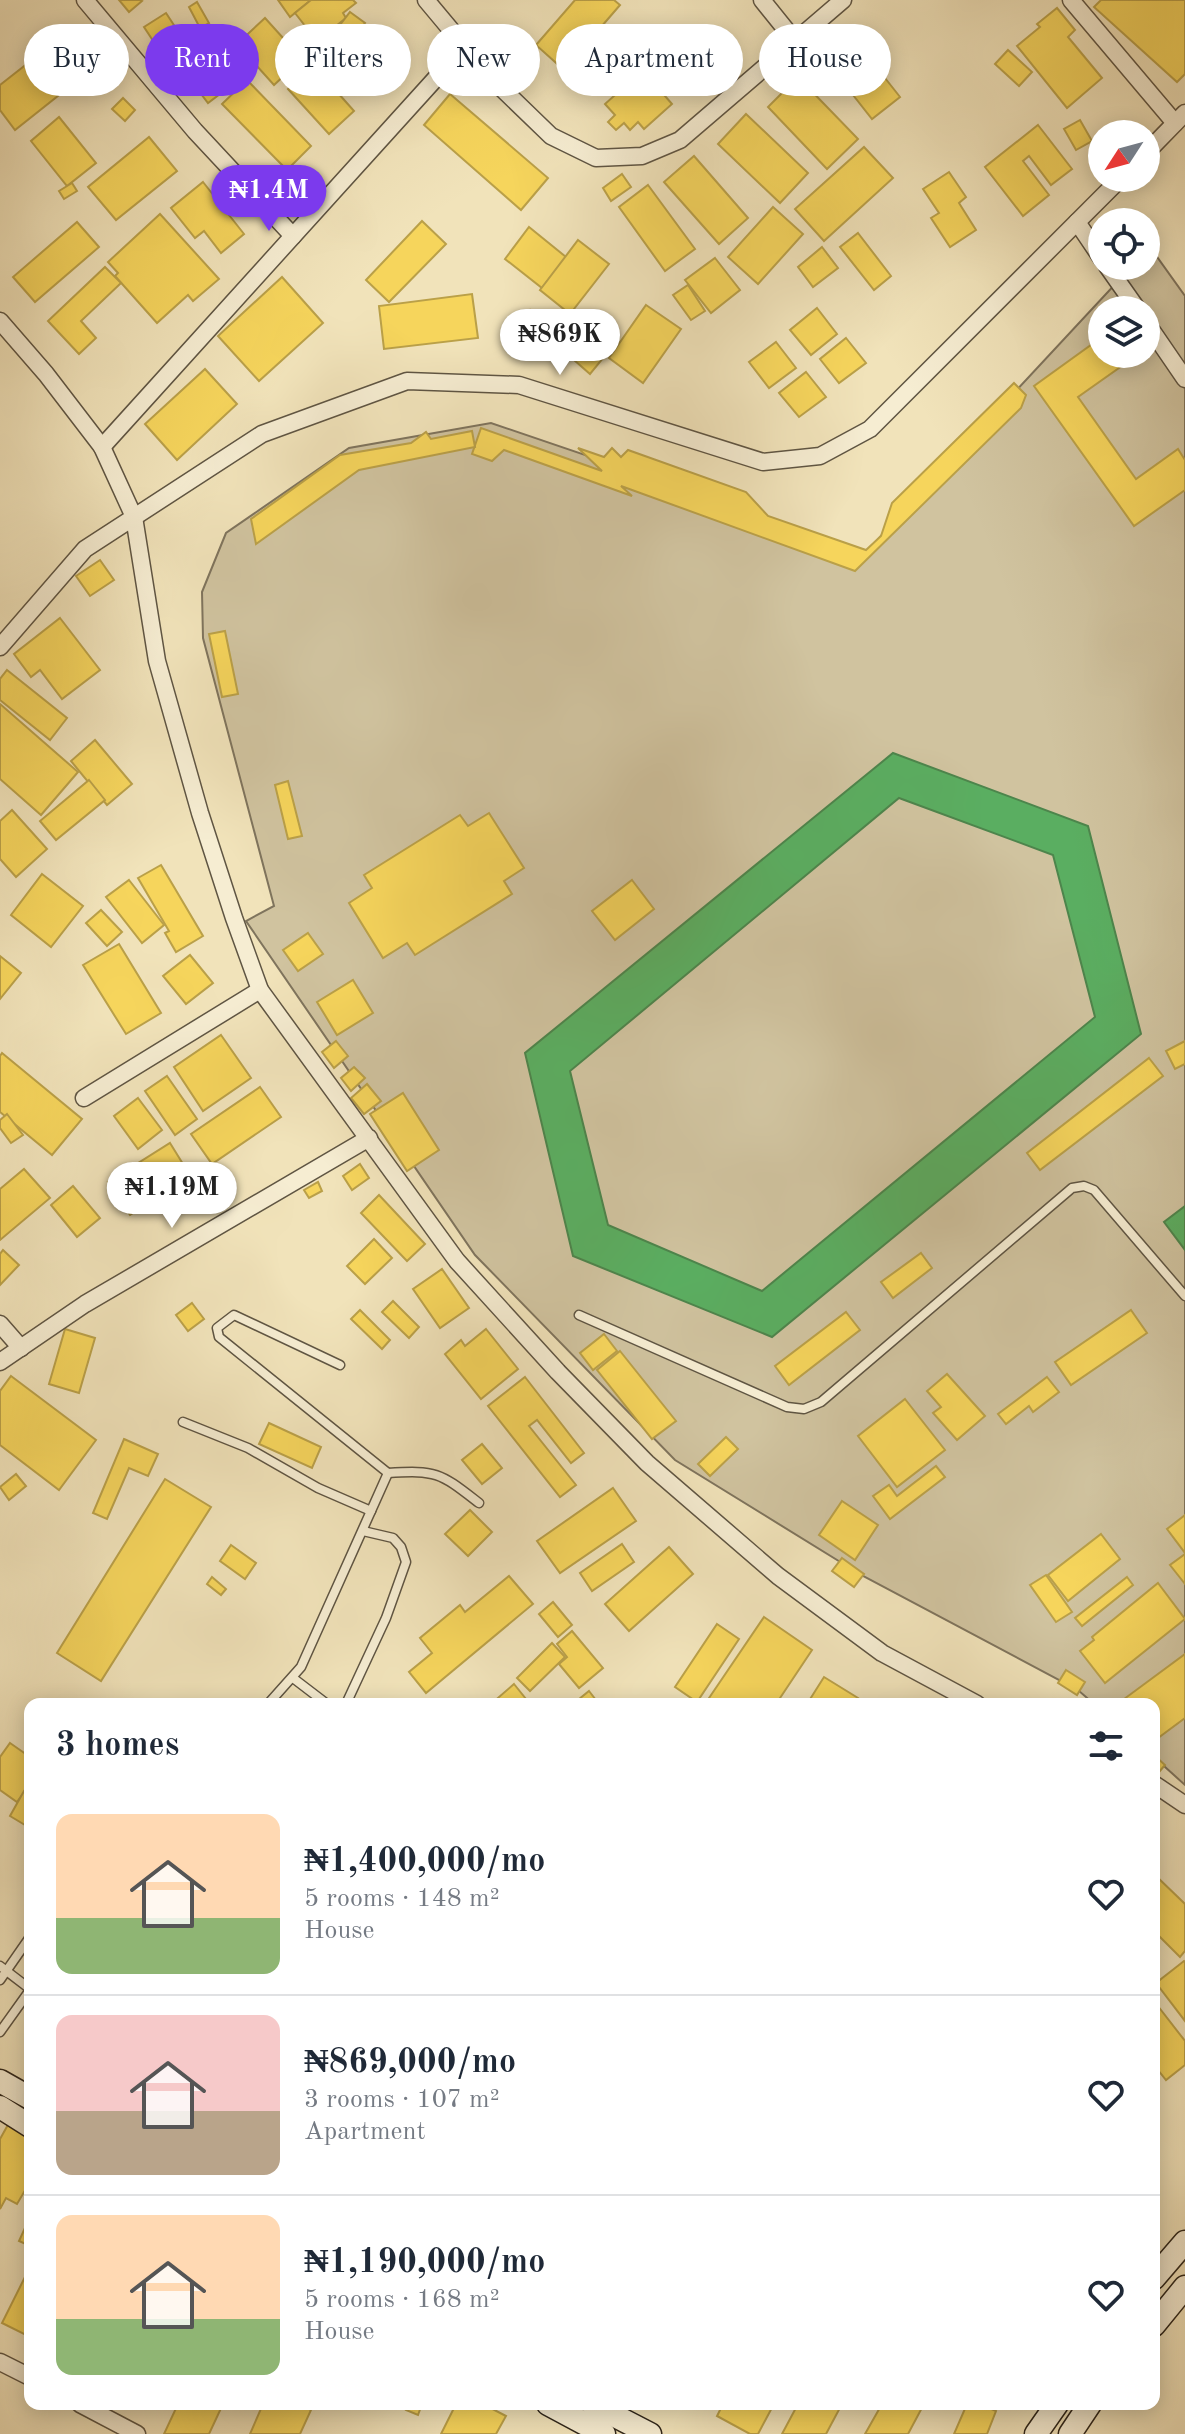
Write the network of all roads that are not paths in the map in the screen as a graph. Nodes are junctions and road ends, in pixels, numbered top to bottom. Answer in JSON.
{"nodes":[{"id":1,"x":85,"y":0,"type":"edge"},
{"id":2,"x":426,"y":0,"type":"edge"},
{"id":3,"x":762,"y":0,"type":"edge"},
{"id":4,"x":843,"y":0,"type":"edge"},
{"id":5,"x":1071,"y":0,"type":"edge"},
{"id":6,"x":446,"y":24,"type":"edge"},
{"id":7,"x":781,"y":24,"type":"edge"},
{"id":8,"x":815,"y":24,"type":"edge"},
{"id":9,"x":759,"y":72,"type":"edge"},
{"id":10,"x":427,"y":88,"type":"edge"},
{"id":11,"x":510,"y":96,"type":"edge"},
{"id":12,"x":1180,"y":118,"type":"edge"},
{"id":13,"x":1160,"y":139,"type":"edge"},
{"id":14,"x":1107,"y":192,"type":"edge"},
{"id":15,"x":1077,"y":222,"type":"junction"},
{"id":16,"x":293,"y":236,"type":"junction"},
{"id":17,"x":1088,"y":238,"type":"edge"},
{"id":18,"x":0,"y":321,"type":"edge"},
{"id":19,"x":1160,"y":342,"type":"edge"},
{"id":20,"x":1185,"y":379,"type":"edge"},
{"id":21,"x":102,"y":447,"type":"junction"},
{"id":22,"x":134,"y":517,"type":"junction"},
{"id":23,"x":0,"y":647,"type":"edge"},
{"id":24,"x":260,"y":990,"type":"junction"},
{"id":25,"x":84,"y":1098,"type":"dead end"},
{"id":26,"x":369,"y":1138,"type":"junction"},
{"id":27,"x":1185,"y":1296,"type":"edge"},
{"id":28,"x":579,"y":1315,"type":"dead end"},
{"id":29,"x":0,"y":1324,"type":"edge"},
{"id":30,"x":21,"y":1348,"type":"junction"},
{"id":31,"x":0,"y":1362,"type":"edge"},
{"id":32,"x":340,"y":1365,"type":"dead end"},
{"id":33,"x":183,"y":1422,"type":"dead end"},
{"id":34,"x":388,"y":1473,"type":"junction"},
{"id":35,"x":479,"y":1503,"type":"dead end"},
{"id":36,"x":371,"y":1511,"type":"junction"},
{"id":37,"x":363,"y":1531,"type":"junction"},
{"id":38,"x":293,"y":1678,"type":"junction"},
{"id":39,"x":274,"y":1698,"type":"edge"},
{"id":40,"x":319,"y":1698,"type":"edge"},
{"id":41,"x":349,"y":1698,"type":"edge"},
{"id":42,"x":964,"y":1698,"type":"edge"},
{"id":43,"x":1160,"y":1788,"type":"edge"},
{"id":44,"x":1185,"y":1805,"type":"edge"},
{"id":45,"x":24,"y":1944,"type":"edge"},
{"id":46,"x":4,"y":1968,"type":"edge"},
{"id":47,"x":0,"y":1980,"type":"edge"},
{"id":48,"x":24,"y":1984,"type":"edge"},
{"id":49,"x":24,"y":1998,"type":"edge"},
{"id":50,"x":0,"y":2032,"type":"edge"},
{"id":51,"x":0,"y":2081,"type":"edge"},
{"id":52,"x":24,"y":2095,"type":"edge"},
{"id":53,"x":0,"y":2107,"type":"edge"},
{"id":54,"x":24,"y":2122,"type":"edge"},
{"id":55,"x":1185,"y":2242,"type":"edge"},
{"id":56,"x":1160,"y":2271,"type":"edge"},
{"id":57,"x":1185,"y":2287,"type":"edge"},
{"id":58,"x":1160,"y":2318,"type":"edge"},
{"id":59,"x":0,"y":2362,"type":"edge"},
{"id":60,"x":24,"y":2374,"type":"edge"},
{"id":61,"x":89,"y":2410,"type":"edge"},
{"id":62,"x":559,"y":2410,"type":"edge"},
{"id":63,"x":604,"y":2410,"type":"edge"},
{"id":64,"x":1053,"y":2410,"type":"edge"},
{"id":65,"x":1086,"y":2410,"type":"edge"},
{"id":66,"x":116,"y":2429,"type":"edge"},
{"id":67,"x":137,"y":2434,"type":"edge"},
{"id":68,"x":604,"y":2434,"type":"edge"},
{"id":69,"x":650,"y":2434,"type":"edge"},
{"id":70,"x":1036,"y":2434,"type":"edge"},
{"id":71,"x":1070,"y":2434,"type":"edge"}],
"edges":[{"from":1,"to":16,"type":"street"},
{"from":2,"to":6,"type":"street"},
{"from":3,"to":7,"type":"street"},
{"from":4,"to":8,"type":"street"},
{"from":5,"to":12,"type":"street"},
{"from":9,"to":11,"type":"street"},
{"from":10,"to":16,"type":"street"},
{"from":12,"to":13,"type":"street"},
{"from":14,"to":15,"type":"street"},
{"from":15,"to":17,"type":"street"},
{"from":15,"to":22,"type":"street"},
{"from":16,"to":21,"type":"street"},
{"from":18,"to":21,"type":"street"},
{"from":19,"to":20,"type":"street"},
{"from":21,"to":22,"type":"street"},
{"from":22,"to":23,"type":"street"},
{"from":22,"to":24,"type":"street"},
{"from":24,"to":25,"type":"street"},
{"from":24,"to":26,"type":"street"},
{"from":26,"to":30,"type":"street"},
{"from":26,"to":42,"type":"street"},
{"from":27,"to":28,"type":"lane"},
{"from":29,"to":30,"type":"street"},
{"from":30,"to":31,"type":"street"},
{"from":32,"to":34,"type":"lane"},
{"from":33,"to":36,"type":"lane"},
{"from":34,"to":35,"type":"lane"},
{"from":34,"to":36,"type":"lane"},
{"from":36,"to":37,"type":"lane"},
{"from":37,"to":38,"type":"lane"},
{"from":37,"to":41,"type":"lane"},
{"from":38,"to":39,"type":"lane"},
{"from":38,"to":40,"type":"lane"},
{"from":43,"to":44,"type":"street"},
{"from":45,"to":46,"type":"lane"},
{"from":46,"to":47,"type":"lane"},
{"from":46,"to":48,"type":"lane"},
{"from":49,"to":50,"type":"lane"},
{"from":51,"to":52,"type":"main road"},
{"from":53,"to":54,"type":"main road"},
{"from":55,"to":56,"type":"main road"},
{"from":57,"to":58,"type":"main road"},
{"from":59,"to":60,"type":"street"},
{"from":61,"to":66,"type":"street"},
{"from":62,"to":68,"type":"main road"},
{"from":63,"to":69,"type":"main road"},
{"from":64,"to":70,"type":"main road"},
{"from":65,"to":71,"type":"main road"},
{"from":66,"to":67,"type":"street"}]}
